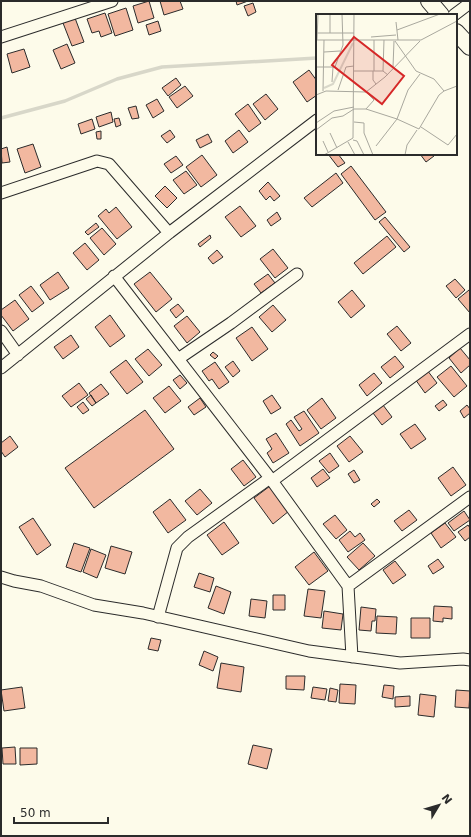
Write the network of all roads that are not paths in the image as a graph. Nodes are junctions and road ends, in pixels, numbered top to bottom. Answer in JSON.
{"nodes":[{"id":1,"x":112,"y":1,"type":"edge"},
{"id":2,"x":430,"y":1,"type":"edge"},
{"id":3,"x":470,"y":3,"type":"edge"},
{"id":4,"x":440,"y":14,"type":"edge"},
{"id":5,"x":455,"y":14,"type":"edge"},
{"id":6,"x":457,"y":33,"type":"edge"},
{"id":7,"x":1,"y":37,"type":"edge"},
{"id":8,"x":470,"y":47,"type":"edge"},
{"id":9,"x":316,"y":121,"type":"edge"},
{"id":10,"x":1,"y":193,"type":"edge"},
{"id":11,"x":169,"y":233,"type":"junction"},
{"id":12,"x":297,"y":274,"type":"dead end"},
{"id":13,"x":114,"y":276,"type":"junction"},
{"id":14,"x":1,"y":331,"type":"edge"},
{"id":15,"x":470,"y":334,"type":"edge"},
{"id":16,"x":18,"y":355,"type":"junction"},
{"id":17,"x":178,"y":359,"type":"junction"},
{"id":18,"x":1,"y":368,"type":"edge"},
{"id":19,"x":271,"y":479,"type":"junction"},
{"id":20,"x":470,"y":497,"type":"edge"},
{"id":21,"x":1,"y":577,"type":"edge"},
{"id":22,"x":348,"y":586,"type":"junction"},
{"id":23,"x":158,"y":617,"type":"junction"},
{"id":24,"x":352,"y":657,"type":"junction"},
{"id":25,"x":468,"y":658,"type":"edge"}],
"edges":[{"from":1,"to":7,"type":"street"},
{"from":2,"to":4,"type":"street"},
{"from":3,"to":5,"type":"street"},
{"from":6,"to":8,"type":"street"},
{"from":9,"to":11,"type":"street"},
{"from":10,"to":11,"type":"street"},
{"from":11,"to":13,"type":"street"},
{"from":12,"to":17,"type":"street"},
{"from":13,"to":16,"type":"street"},
{"from":13,"to":17,"type":"street"},
{"from":14,"to":16,"type":"street"},
{"from":15,"to":19,"type":"street"},
{"from":16,"to":18,"type":"street"},
{"from":17,"to":19,"type":"street"},
{"from":19,"to":22,"type":"street"},
{"from":19,"to":23,"type":"street"},
{"from":20,"to":22,"type":"street"},
{"from":21,"to":23,"type":"street"},
{"from":22,"to":24,"type":"street"},
{"from":23,"to":24,"type":"street"},
{"from":24,"to":25,"type":"street"}]}
